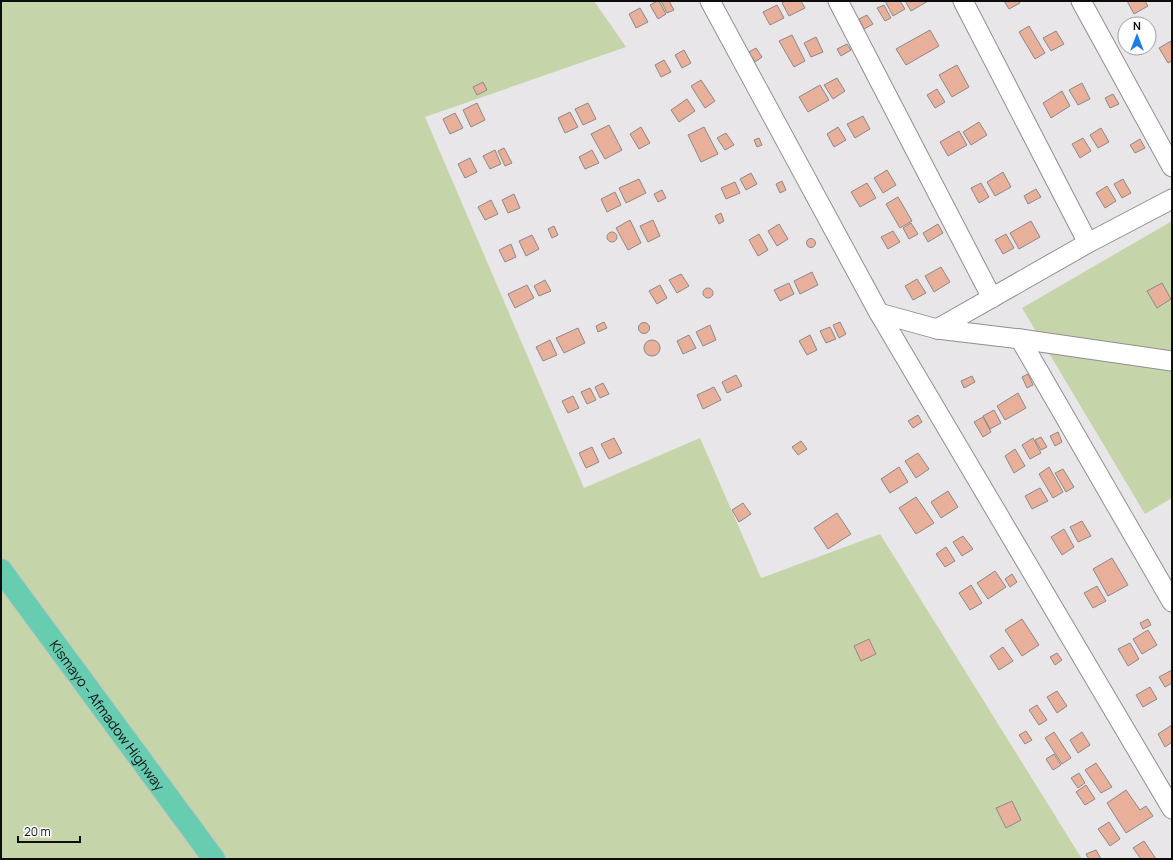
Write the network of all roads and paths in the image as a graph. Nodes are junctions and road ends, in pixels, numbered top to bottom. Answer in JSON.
{"nodes":[{"id":1,"x":710,"y":1,"type":"edge"},
{"id":2,"x":838,"y":1,"type":"edge"},
{"id":3,"x":963,"y":1,"type":"edge"},
{"id":4,"x":1081,"y":1,"type":"edge"},
{"id":5,"x":1172,"y":167,"type":"edge"},
{"id":6,"x":1172,"y":200,"type":"edge"},
{"id":7,"x":1088,"y":243,"type":"junction"},
{"id":8,"x":992,"y":298,"type":"junction"},
{"id":9,"x":880,"y":313,"type":"junction"},
{"id":10,"x":937,"y":329,"type":"junction"},
{"id":11,"x":1020,"y":339,"type":"junction"},
{"id":12,"x":1172,"y":361,"type":"edge"},
{"id":13,"x":1,"y":570,"type":"edge"},
{"id":14,"x":1172,"y":602,"type":"edge"},
{"id":15,"x":1172,"y":808,"type":"edge"},
{"id":16,"x":214,"y":859,"type":"edge"}],
"edges":[{"from":1,"to":9,"type":"street"},
{"from":2,"to":8,"type":"street"},
{"from":3,"to":7,"type":"street"},
{"from":4,"to":5,"type":"street"},
{"from":6,"to":7,"type":"street"},
{"from":7,"to":8,"type":"street"},
{"from":8,"to":10,"type":"street"},
{"from":9,"to":10,"type":"street"},
{"from":9,"to":15,"type":"street"},
{"from":10,"to":11,"type":"street"},
{"from":11,"to":12,"type":"street"},
{"from":11,"to":14,"type":"street"},
{"from":13,"to":16,"type":"main road","name":"Kismayo - Afmadow Highway"}]}
